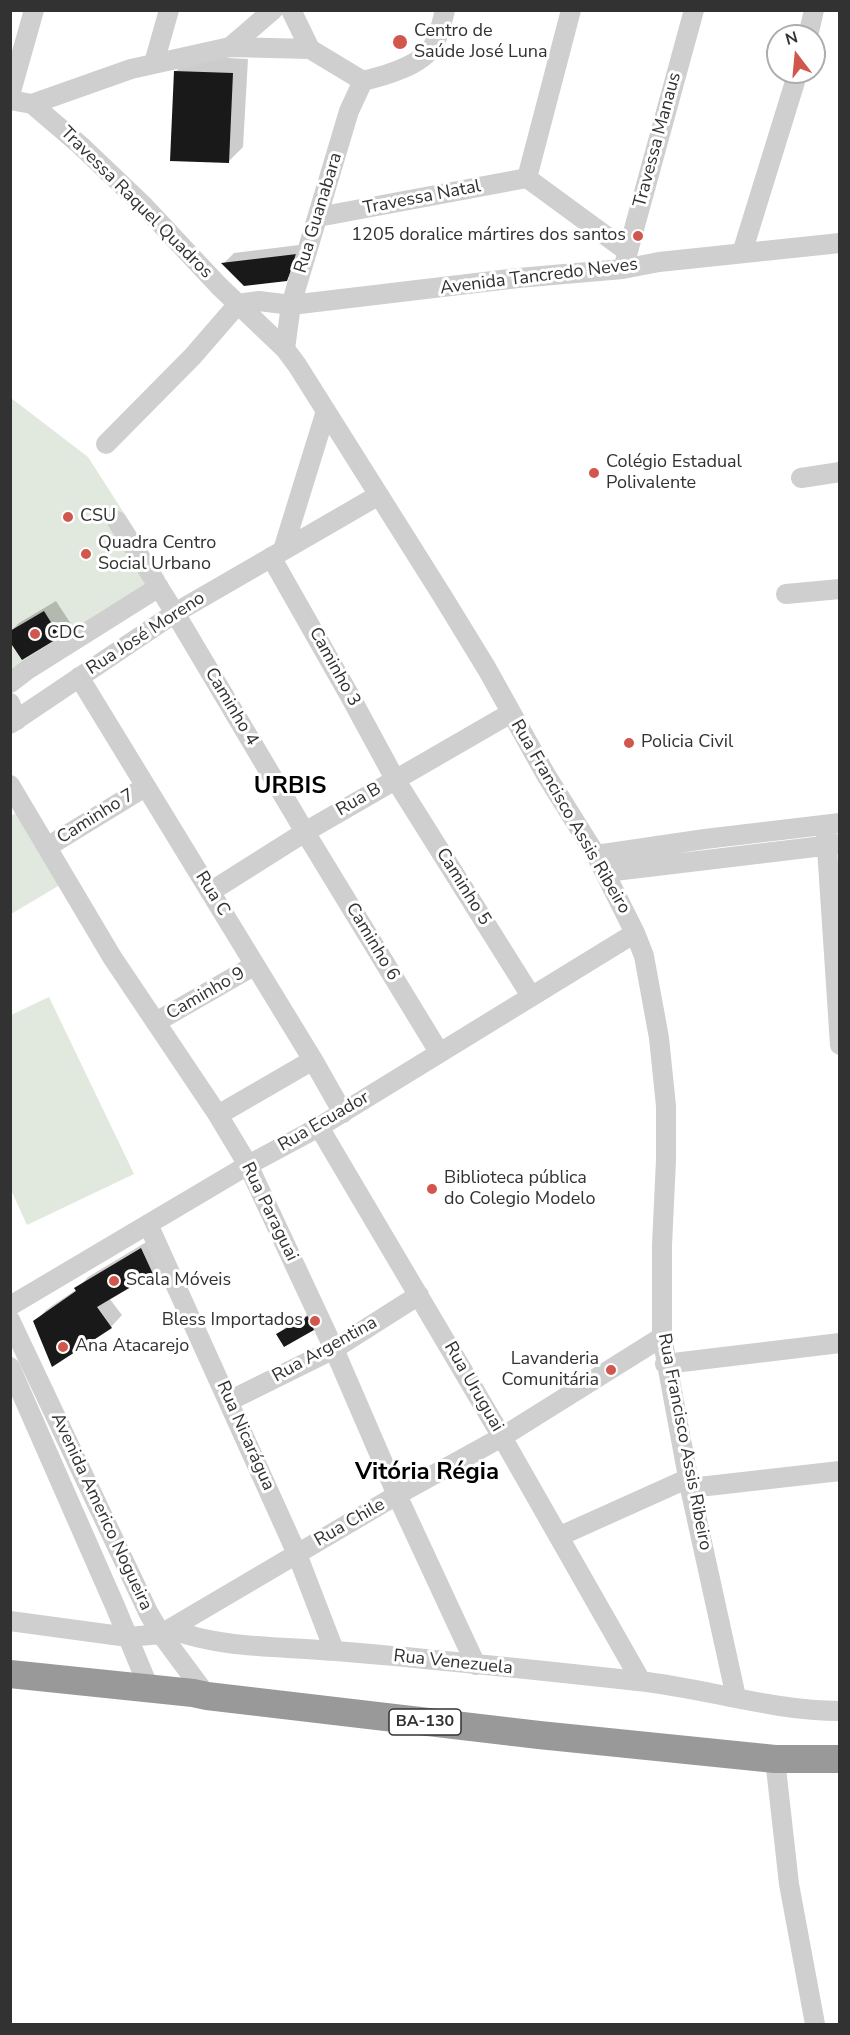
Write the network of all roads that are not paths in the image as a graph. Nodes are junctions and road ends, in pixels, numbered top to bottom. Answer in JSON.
{"nodes":[{"id":1,"x":34,"y":10,"type":"edge"},
{"id":2,"x":169,"y":10,"type":"edge"},
{"id":3,"x":273,"y":10,"type":"edge"},
{"id":4,"x":291,"y":10,"type":"edge"},
{"id":5,"x":571,"y":10,"type":"edge"},
{"id":6,"x":694,"y":10,"type":"edge"},
{"id":7,"x":445,"y":11,"type":"edge"},
{"id":8,"x":230,"y":48,"type":"junction"},
{"id":9,"x":310,"y":49,"type":"junction"},
{"id":10,"x":154,"y":63,"type":"junction"},
{"id":11,"x":363,"y":81,"type":"junction"},
{"id":12,"x":794,"y":84,"type":"edge"},
{"id":13,"x":10,"y":95,"type":"edge"},
{"id":14,"x":10,"y":100,"type":"edge"},
{"id":15,"x":32,"y":104,"type":"junction"},
{"id":16,"x":527,"y":178,"type":"junction"},
{"id":17,"x":318,"y":217,"type":"junction"},
{"id":18,"x":840,"y":243,"type":"edge"},
{"id":19,"x":742,"y":253,"type":"junction"},
{"id":20,"x":625,"y":260,"type":"junction"},
{"id":21,"x":238,"y":304,"type":"junction"},
{"id":22,"x":291,"y":305,"type":"junction"},
{"id":23,"x":285,"y":349,"type":"junction"},
{"id":24,"x":326,"y":411,"type":"junction"},
{"id":25,"x":106,"y":444,"type":"dead end"},
{"id":26,"x":840,"y":472,"type":"edge"},
{"id":27,"x":801,"y":478,"type":"dead end"},
{"id":28,"x":379,"y":495,"type":"junction"},
{"id":29,"x":117,"y":521,"type":"dead end"},
{"id":30,"x":277,"y":553,"type":"junction"},
{"id":31,"x":159,"y":587,"type":"junction"},
{"id":32,"x":840,"y":589,"type":"edge"},
{"id":33,"x":786,"y":594,"type":"dead end"},
{"id":34,"x":176,"y":613,"type":"junction"},
{"id":35,"x":79,"y":676,"type":"junction"},
{"id":36,"x":10,"y":683,"type":"edge"},
{"id":37,"x":511,"y":713,"type":"junction"},
{"id":38,"x":13,"y":716,"type":"edge"},
{"id":39,"x":395,"y":779,"type":"junction"},
{"id":40,"x":10,"y":785,"type":"edge"},
{"id":41,"x":145,"y":787,"type":"junction"},
{"id":42,"x":832,"y":824,"type":"edge"},
{"id":43,"x":305,"y":832,"type":"junction"},
{"id":44,"x":833,"y":845,"type":"edge"},
{"id":45,"x":47,"y":847,"type":"junction"},
{"id":46,"x":596,"y":855,"type":"junction"},
{"id":47,"x":606,"y":872,"type":"junction"},
{"id":48,"x":210,"y":892,"type":"junction"},
{"id":49,"x":635,"y":933,"type":"junction"},
{"id":50,"x":255,"y":965,"type":"junction"},
{"id":51,"x":531,"y":996,"type":"junction"},
{"id":52,"x":156,"y":1022,"type":"junction"},
{"id":53,"x":840,"y":1046,"type":"edge"},
{"id":54,"x":439,"y":1052,"type":"junction"},
{"id":55,"x":313,"y":1060,"type":"junction"},
{"id":56,"x":343,"y":1113,"type":"junction"},
{"id":57,"x":218,"y":1115,"type":"junction"},
{"id":58,"x":319,"y":1127,"type":"junction"},
{"id":59,"x":248,"y":1165,"type":"junction"},
{"id":60,"x":148,"y":1224,"type":"junction"},
{"id":61,"x":419,"y":1295,"type":"junction"},
{"id":62,"x":10,"y":1306,"type":"edge"},
{"id":63,"x":10,"y":1320,"type":"edge"},
{"id":64,"x":662,"y":1337,"type":"junction"},
{"id":65,"x":840,"y":1343,"type":"edge"},
{"id":66,"x":334,"y":1349,"type":"junction"},
{"id":67,"x":666,"y":1364,"type":"junction"},
{"id":68,"x":10,"y":1367,"type":"edge"},
{"id":69,"x":229,"y":1401,"type":"junction"},
{"id":70,"x":502,"y":1437,"type":"junction"},
{"id":71,"x":840,"y":1471,"type":"edge"},
{"id":72,"x":689,"y":1483,"type":"junction"},
{"id":73,"x":397,"y":1496,"type":"junction"},
{"id":74,"x":560,"y":1536,"type":"junction"},
{"id":75,"x":114,"y":1537,"type":"junction"},
{"id":76,"x":90,"y":1549,"type":"junction"},
{"id":77,"x":297,"y":1554,"type":"junction"},
{"id":78,"x":10,"y":1621,"type":"edge"},
{"id":79,"x":165,"y":1632,"type":"junction"},
{"id":80,"x":128,"y":1637,"type":"junction"},
{"id":81,"x":334,"y":1650,"type":"junction"},
{"id":82,"x":476,"y":1665,"type":"junction"},
{"id":83,"x":10,"y":1674,"type":"edge"},
{"id":84,"x":641,"y":1682,"type":"junction"},
{"id":85,"x":149,"y":1688,"type":"junction"},
{"id":86,"x":207,"y":1696,"type":"junction"},
{"id":87,"x":736,"y":1697,"type":"junction"},
{"id":88,"x":840,"y":1711,"type":"edge"},
{"id":89,"x":775,"y":1759,"type":"junction"},
{"id":90,"x":840,"y":1759,"type":"edge"},
{"id":91,"x":815,"y":2025,"type":"edge"}],
"edges":[{"from":1,"to":13,"type":"street"},
{"from":2,"to":10,"type":"street"},
{"from":3,"to":8,"type":"street"},
{"from":4,"to":9,"type":"street"},
{"from":5,"to":16,"type":"street"},
{"from":6,"to":20,"type":"street","name":"Travessa Manaus"},
{"from":7,"to":11,"type":"street"},
{"from":8,"to":9,"type":"street"},
{"from":8,"to":10,"type":"street"},
{"from":9,"to":11,"type":"street"},
{"from":10,"to":15,"type":"street"},
{"from":11,"to":17,"type":"street","name":"Rua Guanabara"},
{"from":12,"to":19,"type":"street"},
{"from":14,"to":15,"type":"street"},
{"from":15,"to":21,"type":"street","name":"Travessa Raquel Quadros"},
{"from":16,"to":17,"type":"street","name":"Travessa Natal"},
{"from":16,"to":20,"type":"street"},
{"from":17,"to":22,"type":"street","name":"Rua Guanabara"},
{"from":18,"to":19,"type":"street","name":"Avenida Tancredo Neves"},
{"from":19,"to":20,"type":"street","name":"Avenida Tancredo Neves"},
{"from":20,"to":22,"type":"street","name":"Avenida Tancredo Neves"},
{"from":21,"to":22,"type":"street","name":"Avenida Tancredo Neves"},
{"from":21,"to":23,"type":"street","name":"Travessa Raquel Quadros"},
{"from":21,"to":25,"type":"street"},
{"from":22,"to":23,"type":"street","name":"Rua Guanabara"},
{"from":23,"to":24,"type":"street","name":"Rua Francisco Assis Ribeiro"},
{"from":24,"to":28,"type":"street","name":"Rua Francisco Assis Ribeiro"},
{"from":24,"to":30,"type":"street"},
{"from":26,"to":27,"type":"street"},
{"from":28,"to":30,"type":"street","name":"Rua José Moreno"},
{"from":28,"to":37,"type":"street","name":"Rua Francisco Assis Ribeiro"},
{"from":29,"to":31,"type":"street","name":"Caminho 4"},
{"from":30,"to":34,"type":"street","name":"Rua José Moreno"},
{"from":30,"to":39,"type":"street","name":"Caminho 3"},
{"from":31,"to":34,"type":"street","name":"Caminho 4"},
{"from":31,"to":36,"type":"street"},
{"from":32,"to":33,"type":"street"},
{"from":34,"to":35,"type":"street","name":"Rua José Moreno"},
{"from":34,"to":43,"type":"street","name":"Caminho 4"},
{"from":35,"to":38,"type":"street","name":"Rua José Moreno"},
{"from":35,"to":41,"type":"street","name":"Rua C"},
{"from":37,"to":39,"type":"street","name":"Rua B"},
{"from":37,"to":46,"type":"street","name":"Rua Francisco Assis Ribeiro"},
{"from":39,"to":43,"type":"street","name":"Rua B"},
{"from":39,"to":51,"type":"street","name":"Caminho 5"},
{"from":40,"to":45,"type":"street","name":"Rua Paraguai"},
{"from":41,"to":45,"type":"street","name":"Caminho 7"},
{"from":41,"to":48,"type":"street","name":"Rua C"},
{"from":42,"to":44,"type":"street"},
{"from":42,"to":46,"type":"street"},
{"from":43,"to":48,"type":"street","name":"Rua B"},
{"from":43,"to":54,"type":"street","name":"Caminho 6"},
{"from":44,"to":47,"type":"street"},
{"from":44,"to":53,"type":"street"},
{"from":45,"to":52,"type":"street","name":"Rua Paraguai"},
{"from":46,"to":47,"type":"street","name":"Rua Francisco Assis Ribeiro"},
{"from":47,"to":49,"type":"street","name":"Rua Francisco Assis Ribeiro"},
{"from":48,"to":50,"type":"street","name":"Rua C"},
{"from":49,"to":51,"type":"street","name":"Rua Ecuador"},
{"from":49,"to":64,"type":"street","name":"Rua Francisco Assis Ribeiro"},
{"from":50,"to":52,"type":"street","name":"Caminho 9"},
{"from":50,"to":55,"type":"street","name":"Rua C"},
{"from":51,"to":54,"type":"street","name":"Rua Ecuador"},
{"from":52,"to":57,"type":"street","name":"Rua Paraguai"},
{"from":54,"to":56,"type":"street","name":"Rua Ecuador"},
{"from":55,"to":56,"type":"street","name":"Rua C"},
{"from":55,"to":57,"type":"street"},
{"from":56,"to":58,"type":"street","name":"Rua Ecuador"},
{"from":57,"to":59,"type":"street","name":"Rua Paraguai"},
{"from":58,"to":59,"type":"street","name":"Rua Ecuador"},
{"from":58,"to":61,"type":"street","name":"Rua Uruguai"},
{"from":59,"to":60,"type":"street","name":"Rua Ecuador"},
{"from":59,"to":66,"type":"street","name":"Rua Paraguai"},
{"from":60,"to":62,"type":"street","name":"Rua Ecuador"},
{"from":60,"to":69,"type":"street","name":"Rua Nicarágua"},
{"from":61,"to":66,"type":"street","name":"Rua Argentina"},
{"from":61,"to":70,"type":"street","name":"Rua Uruguai"},
{"from":63,"to":75,"type":"street","name":"Avenida Americo Nogueira"},
{"from":64,"to":67,"type":"street","name":"Rua Francisco Assis Ribeiro"},
{"from":64,"to":70,"type":"street","name":"Rua Chile"},
{"from":65,"to":67,"type":"street"},
{"from":66,"to":69,"type":"street","name":"Rua Argentina"},
{"from":66,"to":73,"type":"street","name":"Rua Paraguai"},
{"from":67,"to":72,"type":"street","name":"Rua Francisco Assis Ribeiro"},
{"from":68,"to":76,"type":"street","name":"Avenida Americo Nogueira"},
{"from":69,"to":77,"type":"street","name":"Rua Nicarágua"},
{"from":70,"to":73,"type":"street","name":"Rua Chile"},
{"from":70,"to":74,"type":"street","name":"Rua Uruguai"},
{"from":71,"to":72,"type":"street"},
{"from":72,"to":74,"type":"street"},
{"from":72,"to":87,"type":"street","name":"Rua Francisco Assis Ribeiro"},
{"from":73,"to":77,"type":"street","name":"Rua Chile"},
{"from":73,"to":82,"type":"street","name":"Rua Paraguai"},
{"from":74,"to":84,"type":"street","name":"Rua Uruguai"},
{"from":75,"to":76,"type":"street"},
{"from":75,"to":79,"type":"street","name":"Avenida Americo Nogueira"},
{"from":76,"to":80,"type":"street","name":"Avenida Americo Nogueira"},
{"from":77,"to":79,"type":"street","name":"Rua Chile"},
{"from":77,"to":81,"type":"street","name":"Rua Nicarágua"},
{"from":78,"to":80,"type":"street","name":"Rua Venezuela"},
{"from":79,"to":80,"type":"street","name":"Rua Venezuela"},
{"from":79,"to":81,"type":"street","name":"Rua Venezuela"},
{"from":79,"to":86,"type":"street","name":"Avenida Americo Nogueira"},
{"from":80,"to":85,"type":"street","name":"Avenida Americo Nogueira"},
{"from":81,"to":82,"type":"street","name":"Rua Venezuela"},
{"from":82,"to":84,"type":"street","name":"Rua Venezuela"},
{"from":83,"to":85,"type":"highway","number":"BA-130"},
{"from":84,"to":87,"type":"street","name":"Rua Venezuela"},
{"from":85,"to":86,"type":"highway","number":"BA-130"},
{"from":86,"to":89,"type":"highway","number":"BA-130"},
{"from":87,"to":88,"type":"street","name":"Rua Venezuela"},
{"from":89,"to":90,"type":"highway","number":"BA-130"},
{"from":89,"to":91,"type":"street"}]}
